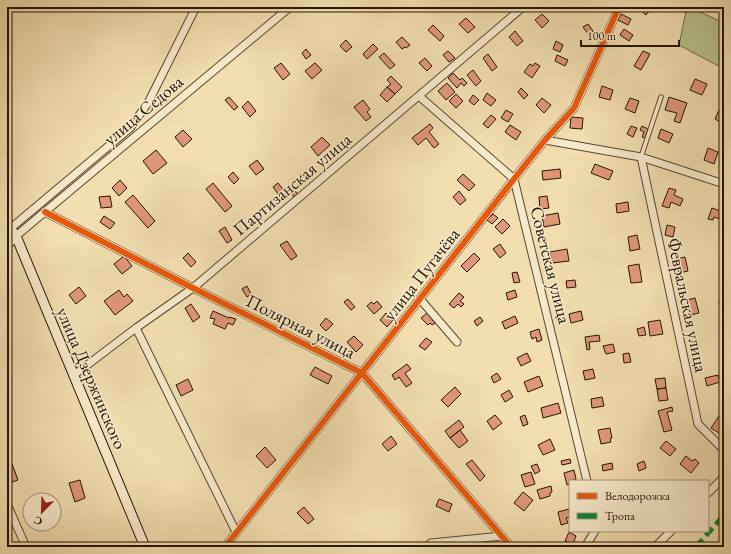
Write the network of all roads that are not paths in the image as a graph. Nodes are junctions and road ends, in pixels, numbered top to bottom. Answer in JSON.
{"nodes":[{"id":1,"x":196,"y":7,"type":"edge"},
{"id":2,"x":290,"y":7,"type":"edge"},
{"id":3,"x":523,"y":7,"type":"edge"},
{"id":4,"x":619,"y":7,"type":"edge"},
{"id":5,"x":419,"y":96,"type":"junction"},
{"id":6,"x":661,"y":97,"type":"dead end"},
{"id":7,"x":545,"y":140,"type":"junction"},
{"id":8,"x":641,"y":157,"type":"junction"},
{"id":9,"x":514,"y":179,"type":"junction"},
{"id":10,"x":724,"y":184,"type":"edge"},
{"id":11,"x":45,"y":212,"type":"junction"},
{"id":12,"x":11,"y":229,"type":"edge"},
{"id":13,"x":7,"y":247,"type":"edge"},
{"id":14,"x":193,"y":288,"type":"junction"},
{"id":15,"x":420,"y":299,"type":"junction"},
{"id":16,"x":136,"y":328,"type":"junction"},
{"id":17,"x":457,"y":342,"type":"dead end"},
{"id":18,"x":362,"y":373,"type":"junction"},
{"id":19,"x":74,"y":375,"type":"junction"},
{"id":20,"x":724,"y":450,"type":"edge"},
{"id":21,"x":724,"y":477,"type":"edge"},
{"id":22,"x":587,"y":480,"type":"edge"},
{"id":23,"x":709,"y":492,"type":"edge"},
{"id":24,"x":7,"y":504,"type":"edge"},
{"id":25,"x":236,"y":532,"type":"junction"},
{"id":26,"x":594,"y":532,"type":"edge"},
{"id":27,"x":670,"y":532,"type":"edge"},
{"id":28,"x":502,"y":536,"type":"junction"},
{"id":29,"x":656,"y":546,"type":"edge"},
{"id":30,"x":26,"y":547,"type":"edge"},
{"id":31,"x":145,"y":547,"type":"edge"},
{"id":32,"x":225,"y":547,"type":"edge"},
{"id":33,"x":426,"y":547,"type":"edge"},
{"id":34,"x":511,"y":547,"type":"edge"},
{"id":35,"x":585,"y":547,"type":"edge"}],
"edges":[{"from":1,"to":12,"type":"street"},
{"from":2,"to":11,"type":"street","name":"улица Седова"},
{"from":3,"to":5,"type":"street","name":"Партизанская улица"},
{"from":4,"to":7,"type":"street","name":"улица Пугачёва"},
{"from":5,"to":9,"type":"street"},
{"from":5,"to":14,"type":"street","name":"Партизанская улица"},
{"from":6,"to":8,"type":"lane"},
{"from":7,"to":8,"type":"street"},
{"from":7,"to":9,"type":"street","name":"улица Пугачёва"},
{"from":8,"to":10,"type":"street"},
{"from":8,"to":20,"type":"street","name":"Февральская улица"},
{"from":9,"to":15,"type":"street","name":"улица Пугачёва"},
{"from":9,"to":22,"type":"street","name":"Советская улица"},
{"from":11,"to":12,"type":"street","name":"улица Седова"},
{"from":11,"to":14,"type":"street","name":"Полярная улица"},
{"from":12,"to":13,"type":"street"},
{"from":12,"to":19,"type":"street","name":"улица Дзержинского"},
{"from":14,"to":16,"type":"street","name":"Партизанская улица"},
{"from":14,"to":18,"type":"street","name":"Полярная улица"},
{"from":15,"to":17,"type":"street"},
{"from":15,"to":18,"type":"street","name":"улица Пугачёва"},
{"from":16,"to":19,"type":"street","name":"Партизанская улица"},
{"from":16,"to":25,"type":"street"},
{"from":18,"to":25,"type":"street","name":"улица Пугачёва"},
{"from":18,"to":28,"type":"street","name":"Полярная улица"},
{"from":19,"to":31,"type":"street","name":"улица Дзержинского"},
{"from":21,"to":23,"type":"street"},
{"from":24,"to":30,"type":"street"},
{"from":25,"to":32,"type":"street","name":"улица Пугачёва"},
{"from":26,"to":35,"type":"street"},
{"from":27,"to":29,"type":"street"},
{"from":28,"to":33,"type":"street"},
{"from":28,"to":34,"type":"street","name":"Полярная улица"}]}
